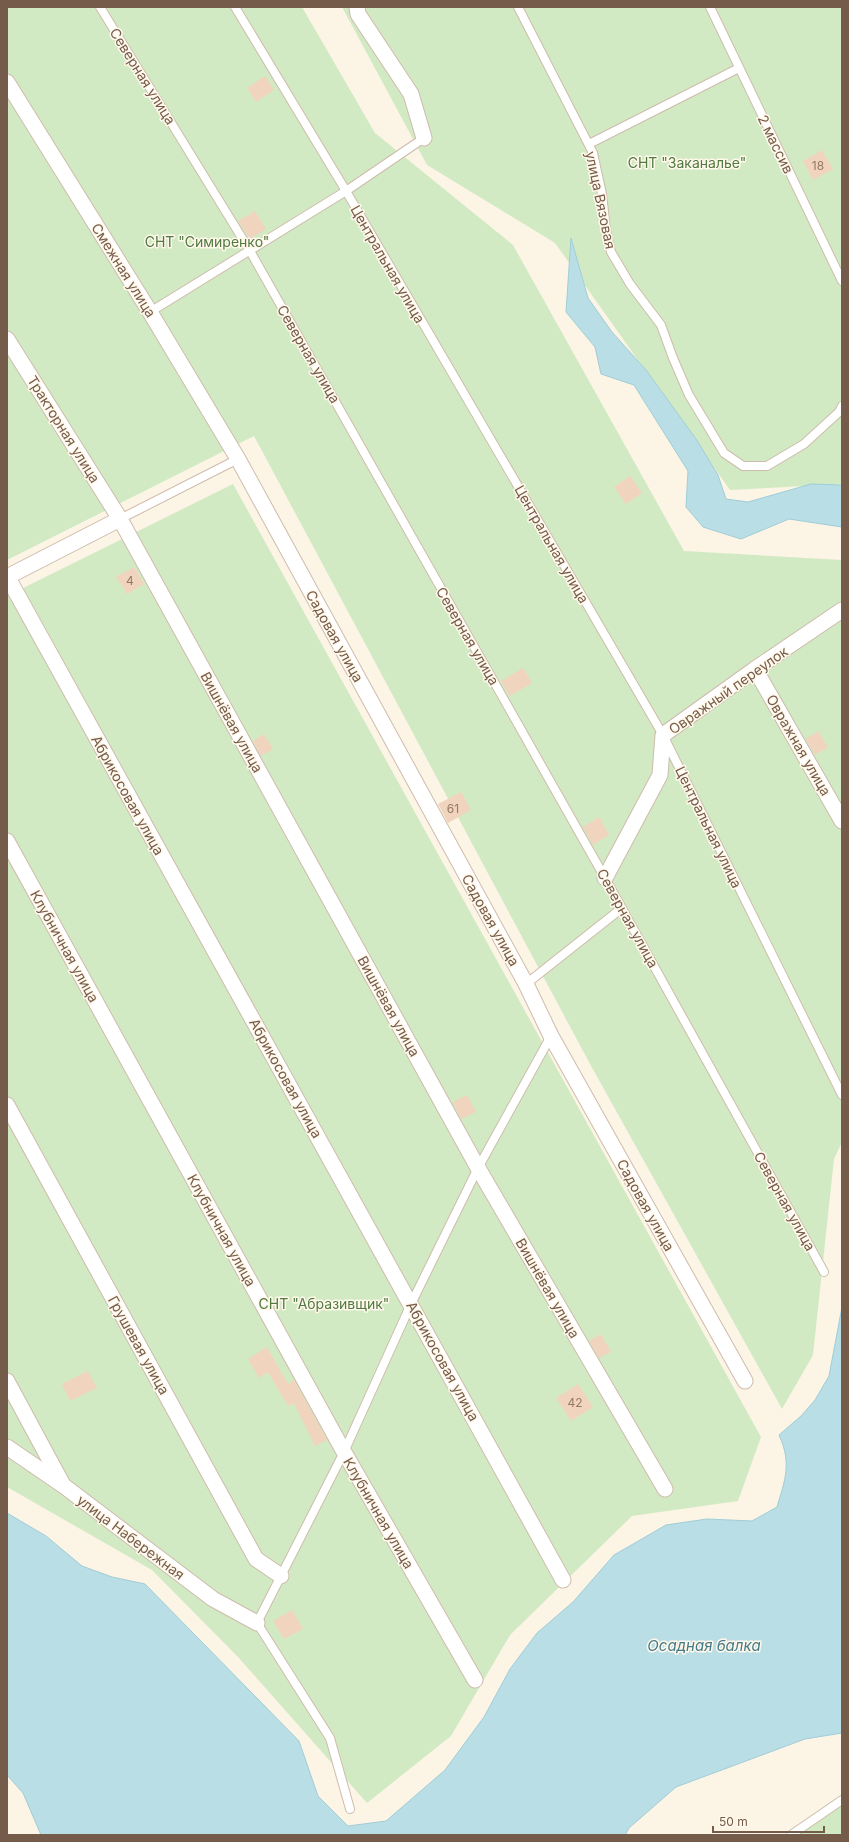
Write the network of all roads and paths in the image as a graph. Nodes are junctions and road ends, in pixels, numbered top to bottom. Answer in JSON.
{"nodes":[{"id":1,"x":100,"y":7,"type":"edge"},
{"id":2,"x":235,"y":7,"type":"edge"},
{"id":3,"x":357,"y":7,"type":"edge"},
{"id":4,"x":518,"y":7,"type":"edge"},
{"id":5,"x":710,"y":7,"type":"edge"},
{"id":6,"x":739,"y":68,"type":"junction"},
{"id":7,"x":7,"y":82,"type":"edge"},
{"id":8,"x":424,"y":138,"type":"joint"},
{"id":9,"x":589,"y":144,"type":"junction"},
{"id":10,"x":346,"y":191,"type":"junction"},
{"id":11,"x":250,"y":251,"type":"junction"},
{"id":12,"x":842,"y":281,"type":"edge"},
{"id":13,"x":150,"y":312,"type":"junction"},
{"id":14,"x":7,"y":339,"type":"edge"},
{"id":15,"x":842,"y":406,"type":"edge"},
{"id":16,"x":238,"y":459,"type":"junction"},
{"id":17,"x":120,"y":519,"type":"junction"},
{"id":18,"x":7,"y":576,"type":"edge"},
{"id":19,"x":842,"y":610,"type":"edge"},
{"id":20,"x":756,"y":669,"type":"junction"},
{"id":21,"x":663,"y":735,"type":"junction"},
{"id":22,"x":842,"y":821,"type":"edge"},
{"id":23,"x":7,"y":841,"type":"edge"},
{"id":24,"x":605,"y":878,"type":"junction"},
{"id":25,"x":622,"y":908,"type":"junction"},
{"id":26,"x":526,"y":984,"type":"junction"},
{"id":27,"x":551,"y":1036,"type":"junction"},
{"id":28,"x":842,"y":1095,"type":"edge"},
{"id":29,"x":7,"y":1105,"type":"edge"},
{"id":30,"x":478,"y":1168,"type":"junction"},
{"id":31,"x":824,"y":1272,"type":"dead end"},
{"id":32,"x":411,"y":1304,"type":"junction"},
{"id":33,"x":7,"y":1381,"type":"edge"},
{"id":34,"x":745,"y":1381,"type":"dead end"},
{"id":35,"x":7,"y":1447,"type":"edge"},
{"id":36,"x":344,"y":1452,"type":"junction"},
{"id":37,"x":64,"y":1486,"type":"junction"},
{"id":38,"x":665,"y":1489,"type":"dead end"},
{"id":39,"x":281,"y":1576,"type":"junction"},
{"id":40,"x":563,"y":1580,"type":"dead end"},
{"id":41,"x":257,"y":1623,"type":"junction"},
{"id":42,"x":475,"y":1680,"type":"dead end"},
{"id":43,"x":842,"y":1800,"type":"edge"},
{"id":44,"x":350,"y":1809,"type":"dead end"},
{"id":45,"x":790,"y":1835,"type":"edge"}],
"edges":[{"from":1,"to":11,"type":"lane","name":"Северная улица"},
{"from":2,"to":10,"type":"lane","name":"Центральная улица"},
{"from":3,"to":8,"type":"street"},
{"from":4,"to":9,"type":"lane","name":"улица Вязовая"},
{"from":5,"to":6,"type":"lane","name":"2 массив"},
{"from":6,"to":9,"type":"lane"},
{"from":6,"to":12,"type":"lane","name":"2 массив"},
{"from":7,"to":13,"type":"street","name":"Смежная улица"},
{"from":8,"to":10,"type":"lane"},
{"from":9,"to":15,"type":"lane","name":"улица Вязовая"},
{"from":10,"to":11,"type":"lane"},
{"from":10,"to":21,"type":"lane","name":"Центральная улица"},
{"from":11,"to":13,"type":"lane"},
{"from":11,"to":24,"type":"lane","name":"Северная улица"},
{"from":13,"to":16,"type":"street","name":"Смежная улица"},
{"from":14,"to":17,"type":"street","name":"Тракторная улица"},
{"from":16,"to":17,"type":"lane"},
{"from":16,"to":26,"type":"street","name":"Садовая улица"},
{"from":17,"to":18,"type":"street"},
{"from":17,"to":30,"type":"street","name":"Вишнёвая улица"},
{"from":18,"to":32,"type":"street","name":"Абрикосовая улица"},
{"from":19,"to":20,"type":"street","name":"Овражный переулок"},
{"from":20,"to":21,"type":"street","name":"Овражный переулок"},
{"from":20,"to":22,"type":"street","name":"Овражная улица"},
{"from":21,"to":24,"type":"street","name":"Овражный переулок"},
{"from":21,"to":28,"type":"lane","name":"Центральная улица"},
{"from":23,"to":36,"type":"street","name":"Клубничная улица"},
{"from":24,"to":25,"type":"lane","name":"Северная улица"},
{"from":25,"to":26,"type":"lane"},
{"from":25,"to":31,"type":"lane","name":"Северная улица"},
{"from":26,"to":27,"type":"street","name":"Садовая улица"},
{"from":27,"to":30,"type":"lane"},
{"from":27,"to":34,"type":"street","name":"Садовая улица"},
{"from":29,"to":39,"type":"street","name":"Грушевая улица"},
{"from":30,"to":32,"type":"lane"},
{"from":30,"to":38,"type":"street","name":"Вишнёвая улица"},
{"from":32,"to":36,"type":"lane"},
{"from":32,"to":40,"type":"street","name":"Абрикосовая улица"},
{"from":33,"to":37,"type":"street"},
{"from":35,"to":37,"type":"street","name":"улица Набережная"},
{"from":36,"to":39,"type":"lane"},
{"from":36,"to":42,"type":"street","name":"Клубничная улица"},
{"from":37,"to":41,"type":"street","name":"улица Набережная"},
{"from":39,"to":41,"type":"lane"},
{"from":41,"to":44,"type":"lane"},
{"from":43,"to":45,"type":"lane"}]}
